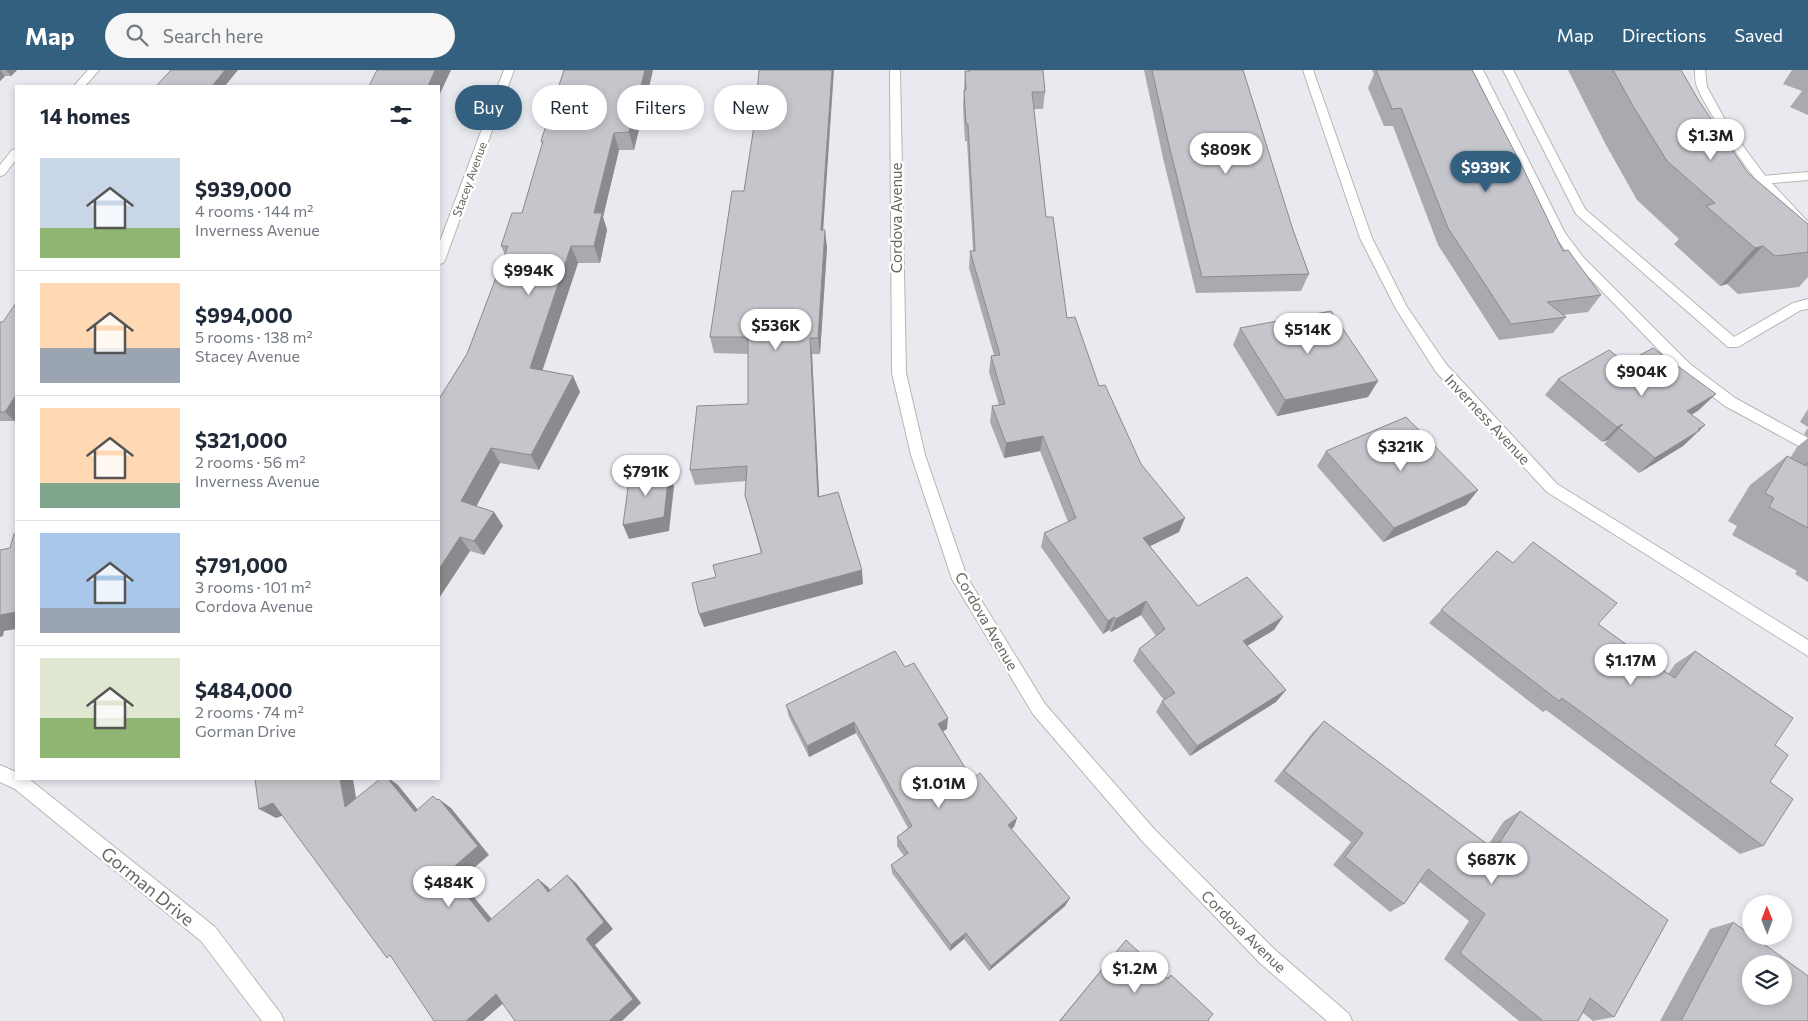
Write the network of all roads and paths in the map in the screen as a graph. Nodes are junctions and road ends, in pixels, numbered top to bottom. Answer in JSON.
{"nodes":[{"id":1,"x":94,"y":70,"type":"edge"},
{"id":2,"x":509,"y":70,"type":"edge"},
{"id":3,"x":895,"y":70,"type":"edge"},
{"id":4,"x":1308,"y":70,"type":"edge"},
{"id":5,"x":1478,"y":70,"type":"edge"},
{"id":6,"x":1508,"y":70,"type":"edge"},
{"id":7,"x":1700,"y":70,"type":"edge"},
{"id":8,"x":80,"y":85,"type":"edge"},
{"id":9,"x":15,"y":154,"type":"edge"},
{"id":10,"x":0,"y":172,"type":"edge"},
{"id":11,"x":1808,"y":176,"type":"edge"},
{"id":12,"x":1762,"y":180,"type":"junction"},
{"id":13,"x":1808,"y":228,"type":"edge"},
{"id":14,"x":440,"y":257,"type":"edge"},
{"id":15,"x":1808,"y":304,"type":"edge"},
{"id":16,"x":1808,"y":446,"type":"edge"},
{"id":17,"x":1808,"y":649,"type":"edge"},
{"id":18,"x":0,"y":773,"type":"edge"},
{"id":19,"x":15,"y":778,"type":"edge"},
{"id":20,"x":23,"y":781,"type":"edge"},
{"id":21,"x":274,"y":1021,"type":"edge"},
{"id":22,"x":1342,"y":1021,"type":"edge"}],
"edges":[{"from":1,"to":8,"type":"street"},
{"from":2,"to":14,"type":"street","name":"Stacey Avenue"},
{"from":3,"to":22,"type":"street","name":"Cordova Avenue"},
{"from":4,"to":17,"type":"street","name":"Inverness Avenue"},
{"from":5,"to":16,"type":"street"},
{"from":6,"to":15,"type":"street"},
{"from":7,"to":12,"type":"street"},
{"from":9,"to":10,"type":"street"},
{"from":11,"to":12,"type":"street"},
{"from":12,"to":13,"type":"street"},
{"from":18,"to":19,"type":"street","name":"Gorman Drive"},
{"from":20,"to":21,"type":"street","name":"Gorman Drive"}]}
